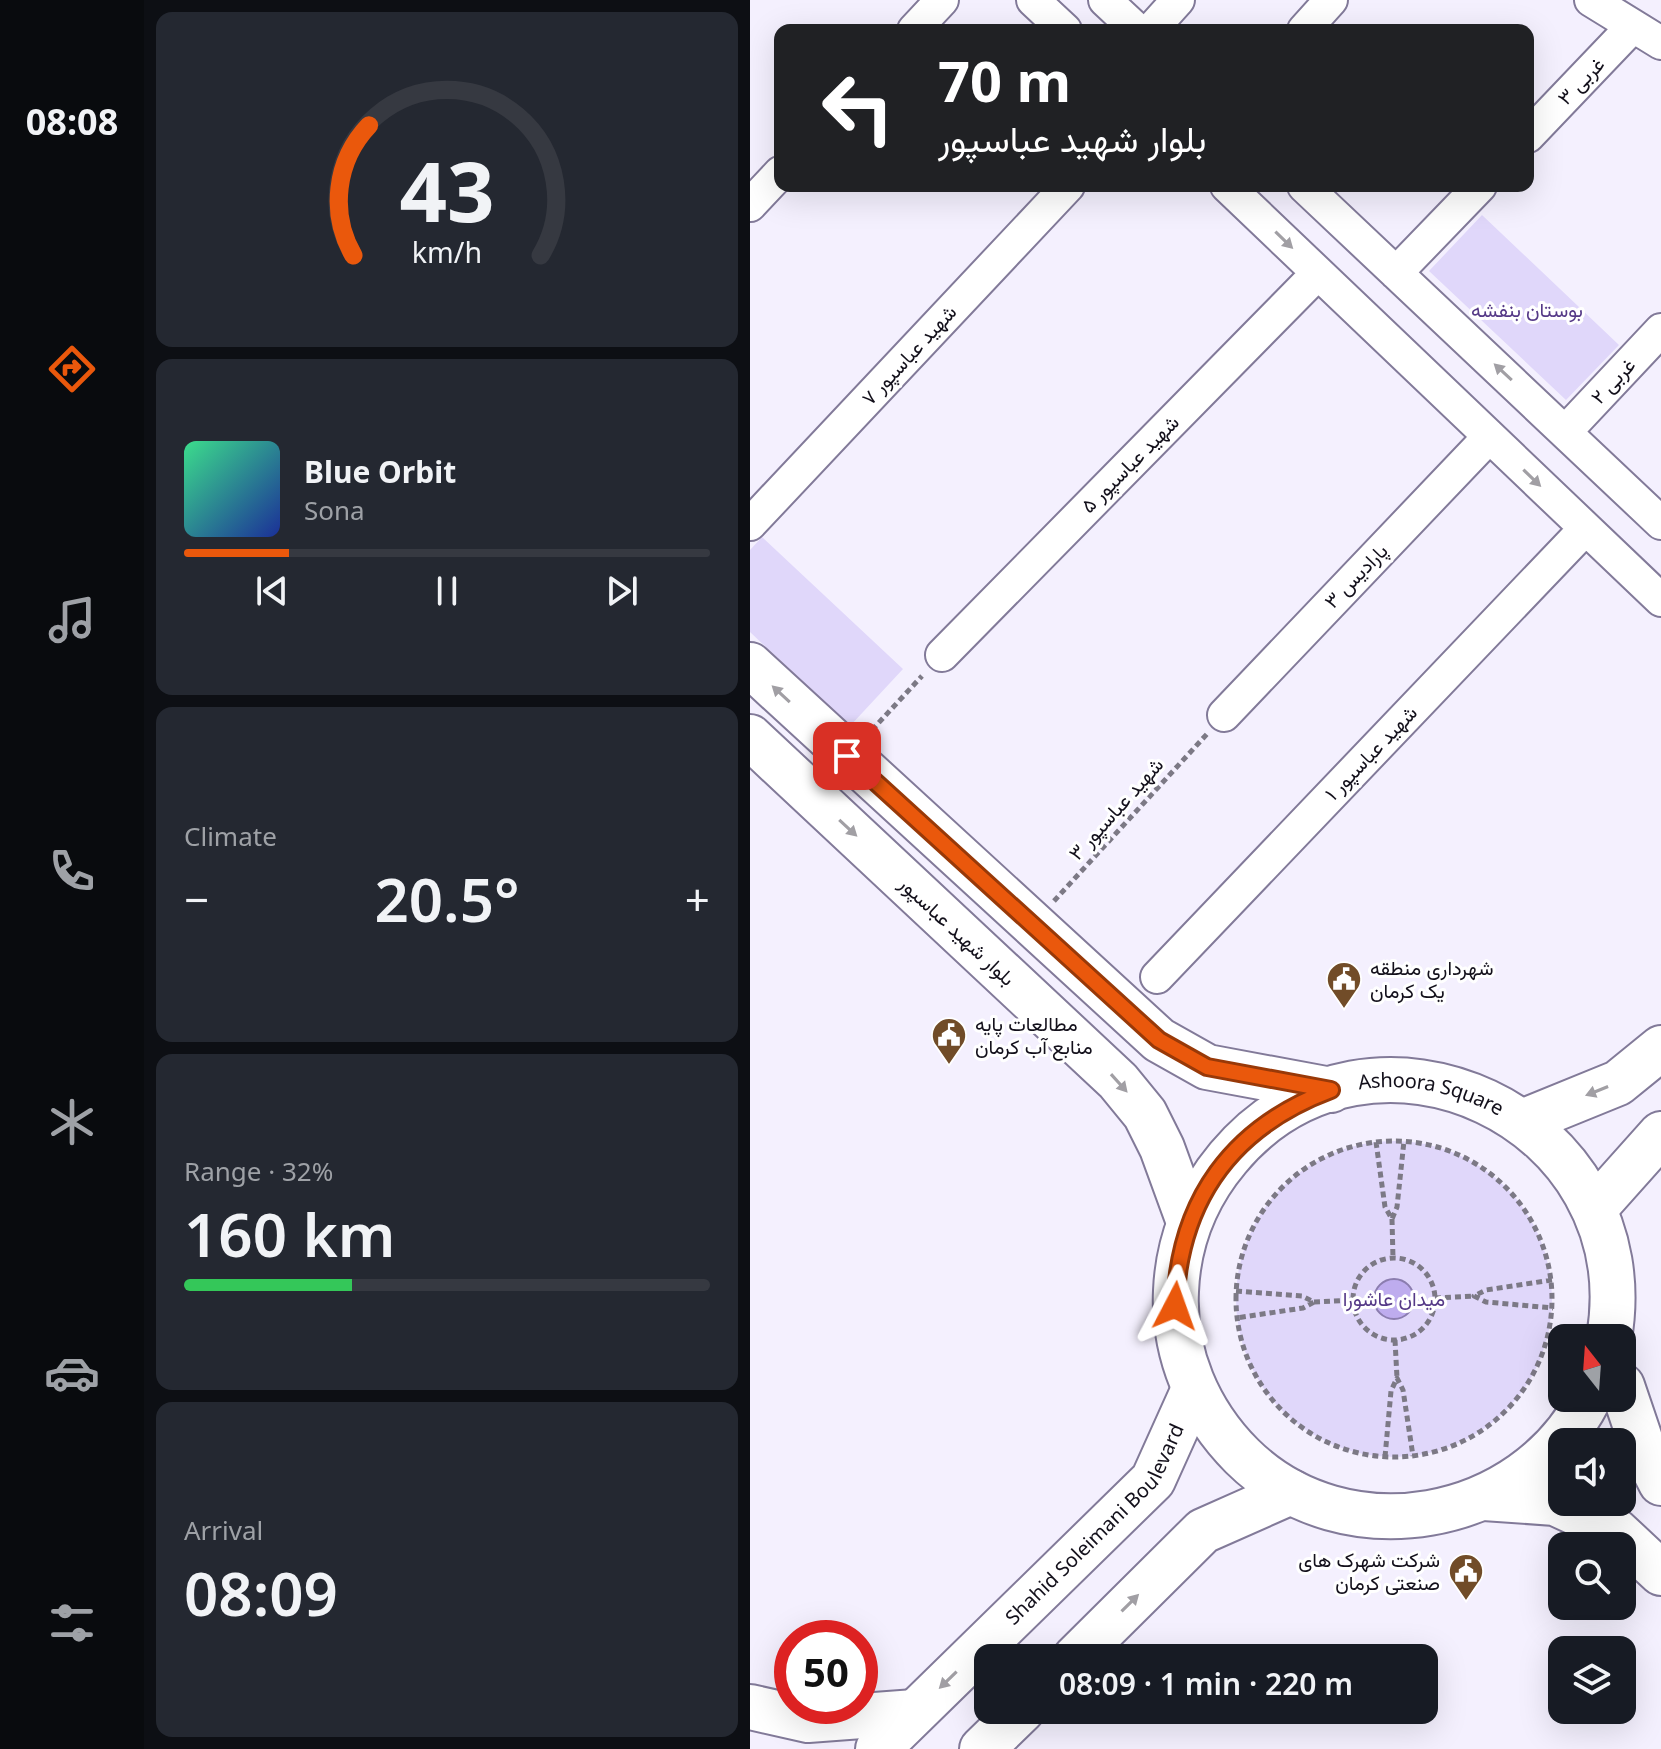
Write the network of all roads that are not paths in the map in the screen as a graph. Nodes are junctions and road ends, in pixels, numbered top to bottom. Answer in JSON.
{"nodes":[{"id":1,"x":942,"y":0,"type":"edge"},
{"id":2,"x":1033,"y":0,"type":"edge"},
{"id":3,"x":1105,"y":0,"type":"edge"},
{"id":4,"x":1178,"y":0,"type":"edge"},
{"id":5,"x":1331,"y":0,"type":"edge"},
{"id":6,"x":1591,"y":0,"type":"edge"},
{"id":7,"x":920,"y":24,"type":"edge"},
{"id":8,"x":1059,"y":24,"type":"edge"},
{"id":9,"x":1131,"y":24,"type":"edge"},
{"id":10,"x":1156,"y":24,"type":"edge"},
{"id":11,"x":1309,"y":24,"type":"edge"},
{"id":12,"x":1633,"y":26,"type":"junction"},
{"id":13,"x":1661,"y":43,"type":"edge"},
{"id":14,"x":1534,"y":130,"type":"edge"},
{"id":15,"x":774,"y":179,"type":"edge"},
{"id":16,"x":1062,"y":192,"type":"edge"},
{"id":17,"x":1233,"y":192,"type":"edge"},
{"id":18,"x":1310,"y":192,"type":"edge"},
{"id":19,"x":1474,"y":192,"type":"edge"},
{"id":20,"x":750,"y":205,"type":"edge"},
{"id":21,"x":1318,"y":273,"type":"junction"},
{"id":22,"x":1396,"y":273,"type":"junction"},
{"id":23,"x":1661,"y":330,"type":"edge"},
{"id":24,"x":1566,"y":431,"type":"junction"},
{"id":25,"x":1489,"y":437,"type":"junction"},
{"id":26,"x":1661,"y":523,"type":"edge"},
{"id":27,"x":750,"y":524,"type":"edge"},
{"id":28,"x":1585,"y":529,"type":"junction"},
{"id":29,"x":1661,"y":600,"type":"edge"},
{"id":30,"x":942,"y":655,"type":"road end"},
{"id":31,"x":750,"y":665,"type":"edge"},
{"id":32,"x":1224,"y":715,"type":"road end"},
{"id":33,"x":750,"y":737,"type":"edge"},
{"id":34,"x":1157,"y":977,"type":"dead end"},
{"id":35,"x":1661,"y":1048,"type":"edge"},
{"id":36,"x":1331,"y":1090,"type":"junction"},
{"id":37,"x":1522,"y":1122,"type":"junction"},
{"id":38,"x":1661,"y":1134,"type":"edge"},
{"id":39,"x":1594,"y":1209,"type":"junction"},
{"id":40,"x":1189,"y":1222,"type":"junction"},
{"id":41,"x":1610,"y":1324,"type":"edge"},
{"id":42,"x":1194,"y":1389,"type":"junction"},
{"id":43,"x":1580,"y":1412,"type":"edge"},
{"id":44,"x":1631,"y":1412,"type":"edge"},
{"id":45,"x":1661,"y":1483,"type":"edge"},
{"id":46,"x":1291,"y":1492,"type":"junction"},
{"id":47,"x":1484,"y":1498,"type":"junction"},
{"id":48,"x":1661,"y":1573,"type":"edge"},
{"id":49,"x":1089,"y":1644,"type":"edge"},
{"id":50,"x":750,"y":1707,"type":"edge"},
{"id":51,"x":915,"y":1712,"type":"junction"},
{"id":52,"x":1008,"y":1724,"type":"edge"},
{"id":53,"x":878,"y":1749,"type":"edge"},
{"id":54,"x":982,"y":1749,"type":"edge"}],
"edges":[{"from":1,"to":7,"type":"street"},
{"from":2,"to":8,"type":"street"},
{"from":3,"to":9,"type":"street"},
{"from":4,"to":10,"type":"street"},
{"from":5,"to":11,"type":"street"},
{"from":6,"to":12,"type":"street"},
{"from":12,"to":13,"type":"street"},
{"from":12,"to":14,"type":"street","name":"۳ غربی"},
{"from":15,"to":20,"type":"street"},
{"from":16,"to":27,"type":"street","name":"شهید عباسپور ۷"},
{"from":17,"to":21,"type":"street","one_way":true},
{"from":18,"to":22,"type":"street"},
{"from":19,"to":22,"type":"street"},
{"from":21,"to":25,"type":"street"},
{"from":21,"to":30,"type":"street","name":"شهید عباسپور ۵"},
{"from":24,"to":22,"type":"street","one_way":true},
{"from":23,"to":24,"type":"street","name":"۲ غربی"},
{"from":24,"to":26,"type":"street"},
{"from":25,"to":28,"type":"street","one_way":true},
{"from":25,"to":32,"type":"street","name":"پارادیس ۳"},
{"from":28,"to":29,"type":"street"},
{"from":28,"to":34,"type":"street","name":"شهید عباسپور ۱"},
{"from":36,"to":31,"type":"main road","one_way":true},
{"from":33,"to":40,"type":"main road","name":"بلوار شهید عباسپور","one_way":true},
{"from":35,"to":37,"type":"main road","one_way":true},
{"from":36,"to":37,"type":"main road","name":"Ashoora Square"},
{"from":36,"to":40,"type":"main road","name":"Ashoora Square"},
{"from":37,"to":39,"type":"main road","name":"Ashoora Square"},
{"from":38,"to":39,"type":"main road"},
{"from":39,"to":41,"type":"main road","name":"Ashoora Square"},
{"from":40,"to":42,"type":"main road","name":"Ashoora Square"},
{"from":42,"to":46,"type":"main road","name":"Ashoora Square"},
{"from":42,"to":51,"type":"main road","name":"Shahid Soleimani Boulevard","one_way":true},
{"from":43,"to":47,"type":"main road","name":"Ashoora Square"},
{"from":44,"to":45,"type":"main road"},
{"from":46,"to":47,"type":"main road","name":"Ashoora Square"},
{"from":49,"to":46,"type":"main road","one_way":true},
{"from":47,"to":48,"type":"main road"},
{"from":50,"to":51,"type":"main road"},
{"from":51,"to":53,"type":"main road","name":"Shahid Soleimani Boulevard"},
{"from":52,"to":54,"type":"main road"}]}
